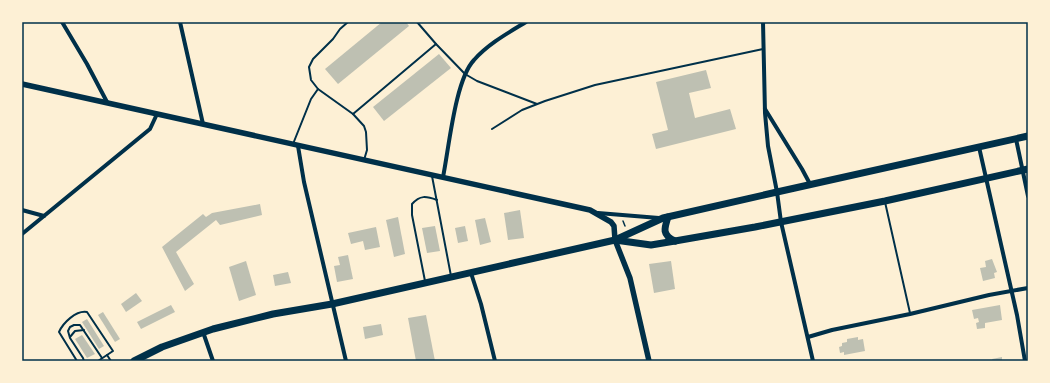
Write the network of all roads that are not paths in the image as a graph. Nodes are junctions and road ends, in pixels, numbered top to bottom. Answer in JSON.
{"nodes":[{"id":1,"x":62,"y":22,"type":"edge"},
{"id":2,"x":180,"y":22,"type":"edge"},
{"id":3,"x":348,"y":22,"type":"edge"},
{"id":4,"x":417,"y":22,"type":"edge"},
{"id":5,"x":526,"y":22,"type":"edge"},
{"id":6,"x":763,"y":22,"type":"edge"},
{"id":7,"x":436,"y":44,"type":"junction"},
{"id":8,"x":763,"y":49,"type":"junction"},
{"id":9,"x":465,"y":74,"type":"junction"},
{"id":10,"x":22,"y":84,"type":"edge"},
{"id":11,"x":318,"y":89,"type":"junction"},
{"id":12,"x":107,"y":102,"type":"junction"},
{"id":13,"x":537,"y":104,"type":"junction"},
{"id":14,"x":764,"y":108,"type":"junction"},
{"id":15,"x":158,"y":114,"type":"junction"},
{"id":16,"x":353,"y":114,"type":"junction"},
{"id":17,"x":203,"y":124,"type":"junction"},
{"id":18,"x":492,"y":129,"type":"dead end"},
{"id":19,"x":1028,"y":136,"type":"edge"},
{"id":20,"x":1016,"y":139,"type":"junction"},
{"id":21,"x":295,"y":145,"type":"junction"},
{"id":22,"x":979,"y":147,"type":"junction"},
{"id":23,"x":364,"y":160,"type":"junction"},
{"id":24,"x":1025,"y":170,"type":"edge"},
{"id":25,"x":432,"y":175,"type":"junction"},
{"id":26,"x":443,"y":177,"type":"junction"},
{"id":27,"x":985,"y":178,"type":"junction"},
{"id":28,"x":810,"y":184,"type":"junction"},
{"id":29,"x":777,"y":192,"type":"junction"},
{"id":30,"x":1028,"y":196,"type":"edge"},
{"id":31,"x":436,"y":200,"type":"junction"},
{"id":32,"x":885,"y":201,"type":"junction"},
{"id":33,"x":22,"y":210,"type":"edge"},
{"id":34,"x":597,"y":213,"type":"junction"},
{"id":35,"x":44,"y":216,"type":"junction"},
{"id":36,"x":666,"y":218,"type":"junction"},
{"id":37,"x":781,"y":222,"type":"junction"},
{"id":38,"x":22,"y":234,"type":"edge"},
{"id":39,"x":615,"y":240,"type":"junction"},
{"id":40,"x":675,"y":241,"type":"junction"},
{"id":41,"x":471,"y":273,"type":"junction"},
{"id":42,"x":451,"y":277,"type":"junction"},
{"id":43,"x":425,"y":282,"type":"junction"},
{"id":44,"x":1028,"y":288,"type":"edge"},
{"id":45,"x":1012,"y":292,"type":"junction"},
{"id":46,"x":332,"y":304,"type":"junction"},
{"id":47,"x":910,"y":314,"type":"junction"},
{"id":48,"x":85,"y":330,"type":"junction"},
{"id":49,"x":203,"y":332,"type":"junction"},
{"id":50,"x":808,"y":337,"type":"junction"},
{"id":51,"x":70,"y":338,"type":"junction"},
{"id":52,"x":107,"y":355,"type":"junction"},
{"id":53,"x":102,"y":358,"type":"junction"},
{"id":54,"x":77,"y":361,"type":"edge"},
{"id":55,"x":84,"y":361,"type":"edge"},
{"id":56,"x":98,"y":361,"type":"edge"},
{"id":57,"x":111,"y":361,"type":"edge"},
{"id":58,"x":134,"y":361,"type":"edge"},
{"id":59,"x":213,"y":361,"type":"edge"},
{"id":60,"x":346,"y":361,"type":"edge"},
{"id":61,"x":495,"y":361,"type":"edge"},
{"id":62,"x":649,"y":361,"type":"edge"},
{"id":63,"x":813,"y":361,"type":"edge"},
{"id":64,"x":1025,"y":361,"type":"edge"}],
"edges":[{"from":1,"to":12,"type":"street"},
{"from":2,"to":17,"type":"street"},
{"from":3,"to":11,"type":"lane"},
{"from":4,"to":7,"type":"lane"},
{"from":5,"to":9,"type":"street"},
{"from":6,"to":8,"type":"street"},
{"from":7,"to":9,"type":"lane"},
{"from":7,"to":16,"type":"lane"},
{"from":8,"to":13,"type":"lane"},
{"from":8,"to":14,"type":"street"},
{"from":9,"to":13,"type":"lane"},
{"from":9,"to":26,"type":"street"},
{"from":10,"to":12,"type":"street"},
{"from":11,"to":16,"type":"lane"},
{"from":11,"to":21,"type":"lane"},
{"from":12,"to":15,"type":"street"},
{"from":13,"to":18,"type":"lane"},
{"from":14,"to":28,"type":"street"},
{"from":14,"to":29,"type":"street"},
{"from":15,"to":17,"type":"street"},
{"from":15,"to":35,"type":"street"},
{"from":16,"to":23,"type":"lane"},
{"from":17,"to":21,"type":"street"},
{"from":19,"to":20,"type":"main road"},
{"from":20,"to":22,"type":"main road"},
{"from":20,"to":24,"type":"street"},
{"from":21,"to":23,"type":"street"},
{"from":21,"to":46,"type":"street"},
{"from":22,"to":27,"type":"street"},
{"from":22,"to":28,"type":"main road"},
{"from":23,"to":25,"type":"street"},
{"from":24,"to":27,"type":"main road"},
{"from":24,"to":30,"type":"street"},
{"from":25,"to":26,"type":"street"},
{"from":25,"to":31,"type":"lane"},
{"from":26,"to":34,"type":"street"},
{"from":27,"to":32,"type":"main road"},
{"from":27,"to":45,"type":"street"},
{"from":28,"to":29,"type":"main road"},
{"from":29,"to":36,"type":"main road"},
{"from":29,"to":37,"type":"street"},
{"from":31,"to":42,"type":"lane"},
{"from":31,"to":43,"type":"lane"},
{"from":32,"to":37,"type":"main road"},
{"from":32,"to":47,"type":"lane"},
{"from":33,"to":35,"type":"street"},
{"from":34,"to":36,"type":"street"},
{"from":34,"to":39,"type":"street"},
{"from":35,"to":38,"type":"street"},
{"from":36,"to":39,"type":"main road"},
{"from":36,"to":40,"type":"main road"},
{"from":37,"to":40,"type":"main road"},
{"from":37,"to":50,"type":"street"},
{"from":39,"to":40,"type":"main road"},
{"from":39,"to":41,"type":"main road"},
{"from":39,"to":62,"type":"street"},
{"from":41,"to":42,"type":"main road"},
{"from":41,"to":61,"type":"street"},
{"from":42,"to":43,"type":"main road"},
{"from":43,"to":46,"type":"main road"},
{"from":44,"to":45,"type":"street"},
{"from":45,"to":47,"type":"street"},
{"from":45,"to":64,"type":"street"},
{"from":46,"to":49,"type":"main road"},
{"from":46,"to":60,"type":"street"},
{"from":47,"to":50,"type":"street"},
{"from":48,"to":51,"type":"lane"},
{"from":48,"to":51,"type":"lane"},
{"from":48,"to":53,"type":"lane"},
{"from":49,"to":58,"type":"main road"},
{"from":49,"to":59,"type":"street"},
{"from":50,"to":63,"type":"street"},
{"from":51,"to":55,"type":"lane"},
{"from":52,"to":53,"type":"lane"},
{"from":52,"to":54,"type":"lane"},
{"from":52,"to":57,"type":"lane"},
{"from":53,"to":56,"type":"lane"}]}
